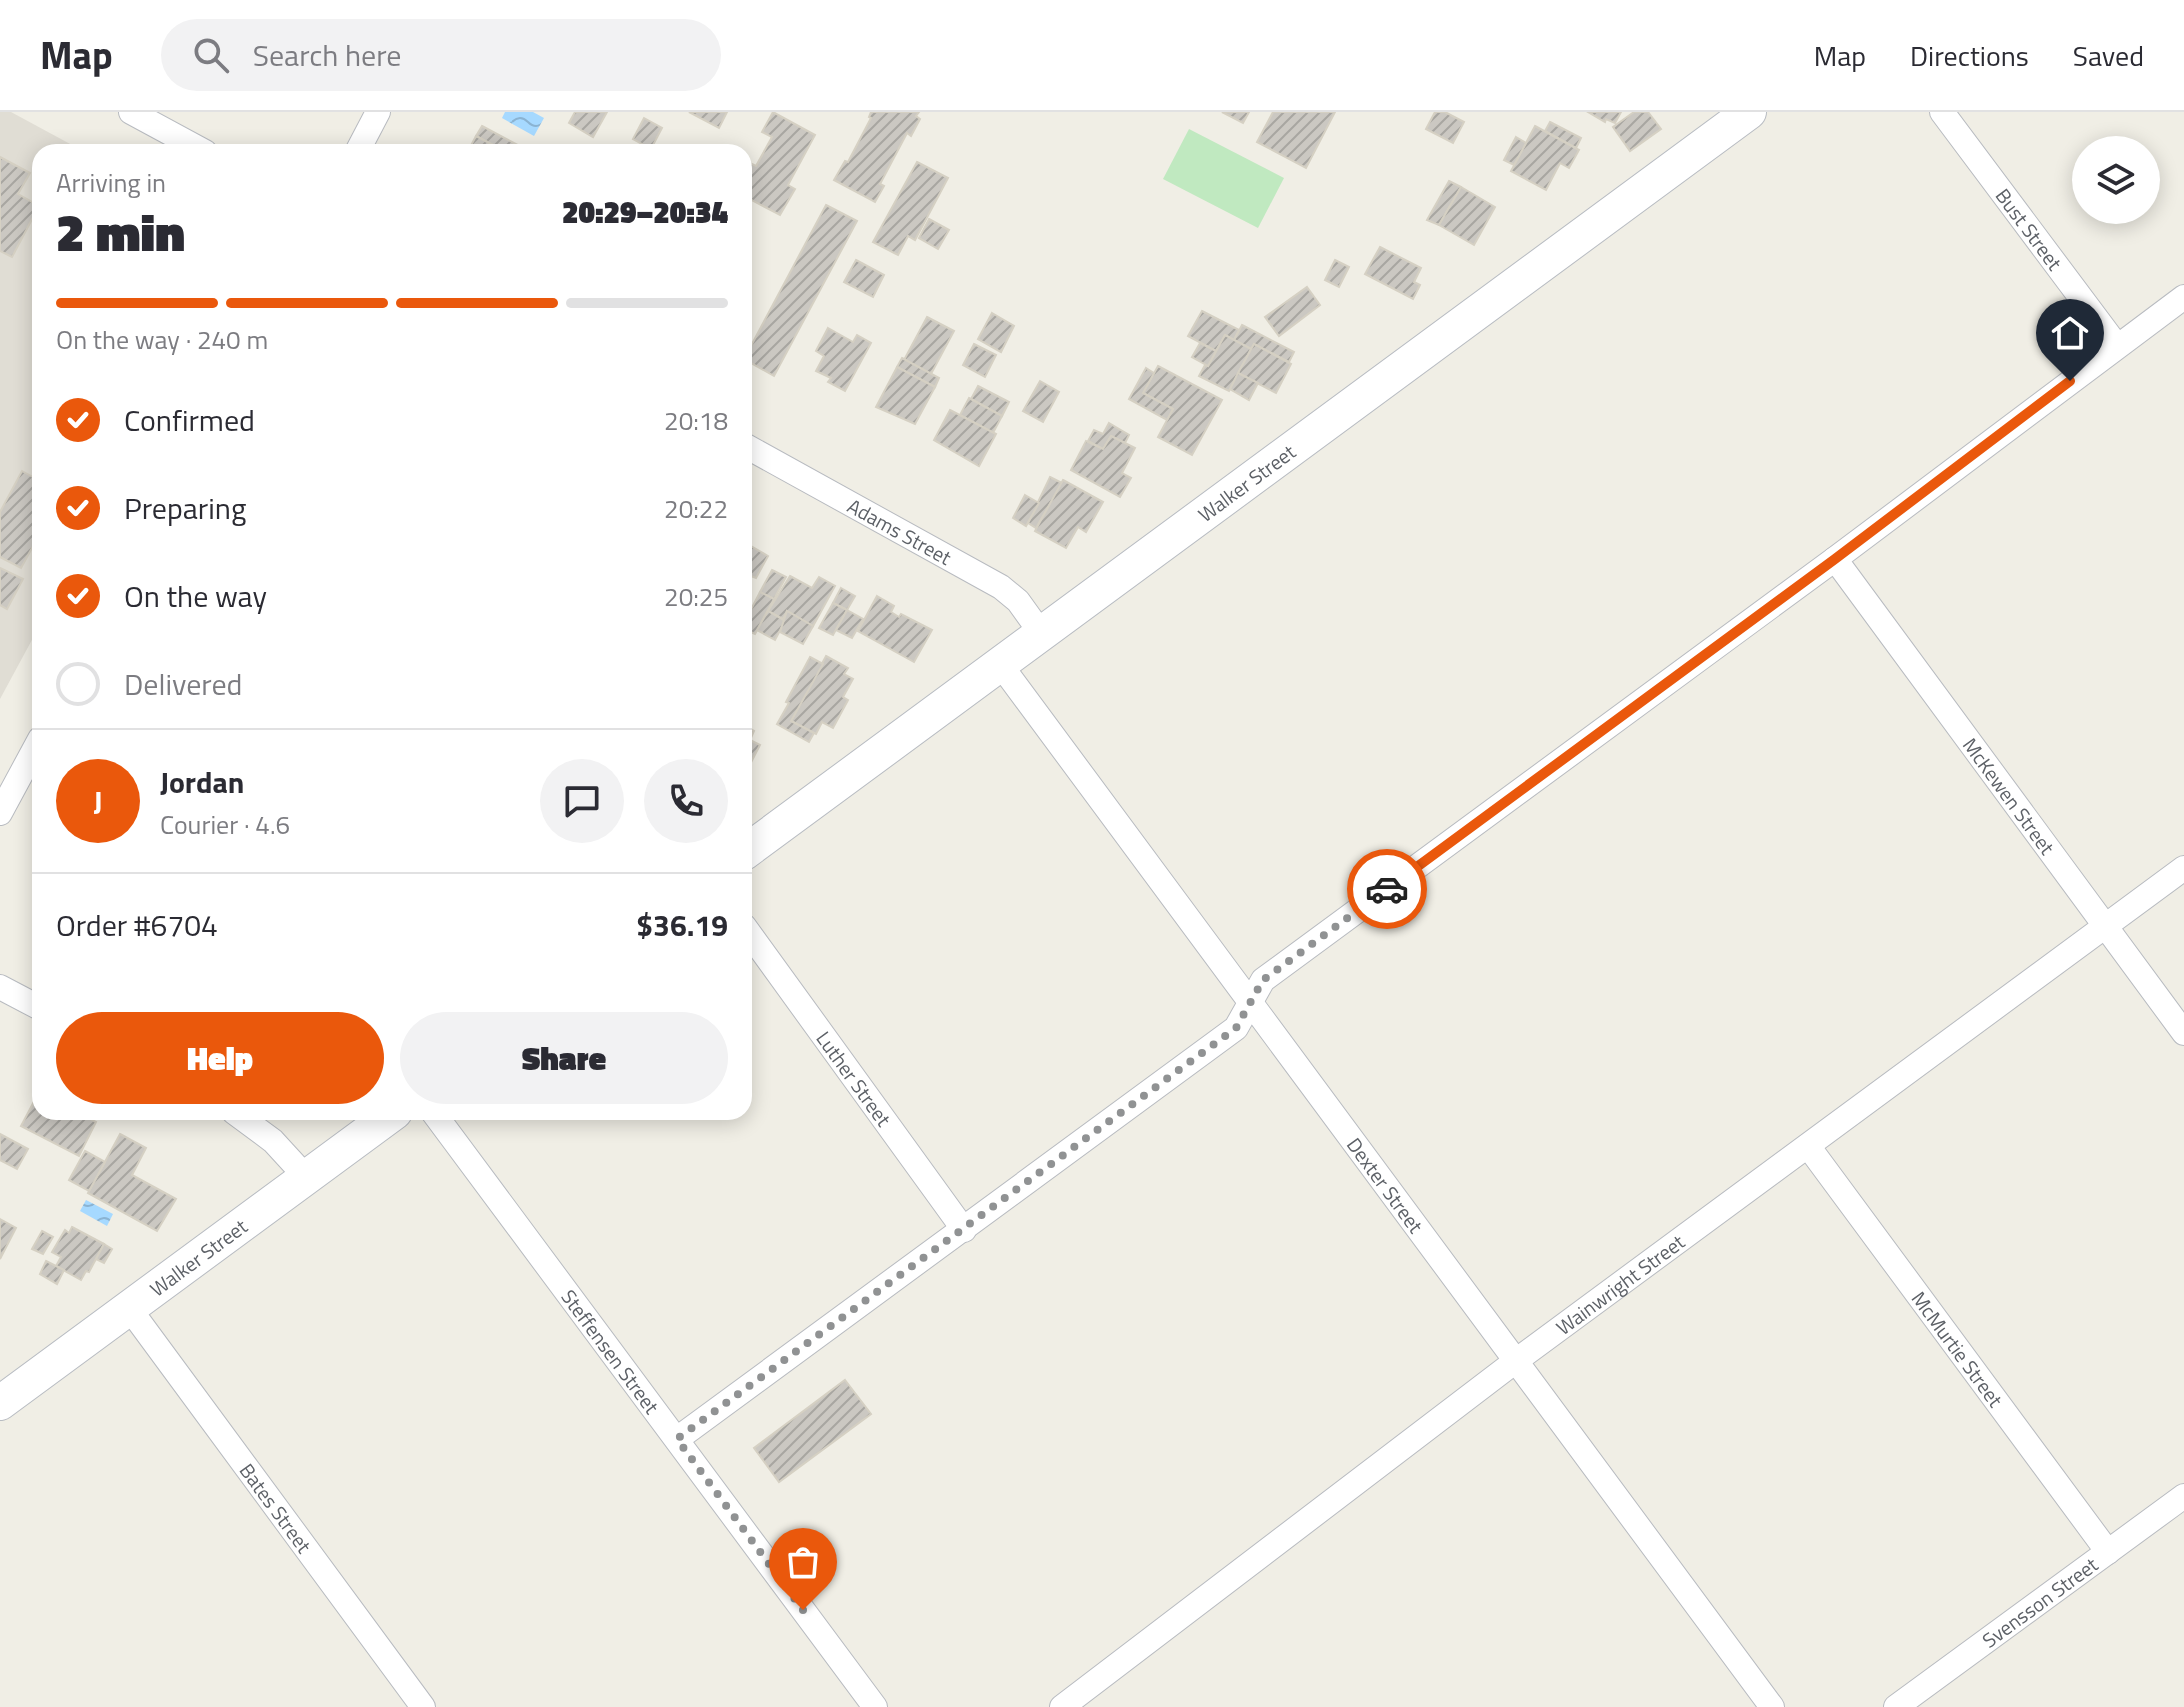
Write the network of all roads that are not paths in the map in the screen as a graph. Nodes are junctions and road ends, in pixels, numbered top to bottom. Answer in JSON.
{"nodes":[{"id":1,"x":131,"y":112,"type":"edge"},
{"id":2,"x":378,"y":112,"type":"edge"},
{"id":3,"x":1749,"y":112,"type":"edge"},
{"id":4,"x":1942,"y":112,"type":"edge"},
{"id":5,"x":190,"y":144,"type":"edge"},
{"id":6,"x":361,"y":144,"type":"edge"},
{"id":7,"x":2184,"y":297,"type":"edge"},
{"id":8,"x":2117,"y":346,"type":"junction"},
{"id":9,"x":752,"y":449,"type":"edge"},
{"id":10,"x":1835,"y":559,"type":"junction"},
{"id":11,"x":1041,"y":633,"type":"junction"},
{"id":12,"x":1000,"y":664,"type":"junction"},
{"id":13,"x":32,"y":754,"type":"edge"},
{"id":14,"x":0,"y":813,"type":"edge"},
{"id":15,"x":752,"y":847,"type":"edge"},
{"id":16,"x":2184,"y":868,"type":"edge"},
{"id":17,"x":2105,"y":926,"type":"junction"},
{"id":18,"x":752,"y":937,"type":"edge"},
{"id":19,"x":0,"y":987,"type":"edge"},
{"id":20,"x":1251,"y":1001,"type":"junction"},
{"id":21,"x":32,"y":1004,"type":"edge"},
{"id":22,"x":2184,"y":1033,"type":"edge"},
{"id":23,"x":245,"y":1120,"type":"edge"},
{"id":24,"x":384,"y":1120,"type":"edge"},
{"id":25,"x":439,"y":1120,"type":"edge"},
{"id":26,"x":1808,"y":1146,"type":"junction"},
{"id":27,"x":306,"y":1177,"type":"junction"},
{"id":28,"x":964,"y":1230,"type":"junction"},
{"id":29,"x":129,"y":1308,"type":"junction"},
{"id":30,"x":1517,"y":1360,"type":"junction"},
{"id":31,"x":0,"y":1403,"type":"edge"},
{"id":32,"x":677,"y":1439,"type":"junction"},
{"id":33,"x":2184,"y":1496,"type":"edge"},
{"id":34,"x":2108,"y":1552,"type":"junction"},
{"id":35,"x":423,"y":1707,"type":"edge"},
{"id":36,"x":875,"y":1707,"type":"edge"},
{"id":37,"x":1062,"y":1707,"type":"edge"},
{"id":38,"x":1772,"y":1707,"type":"edge"},
{"id":39,"x":1896,"y":1707,"type":"edge"}],
"edges":[{"from":1,"to":5,"type":"street"},
{"from":2,"to":6,"type":"street"},
{"from":3,"to":11,"type":"main road","name":"Walker Street"},
{"from":4,"to":8,"type":"street","name":"Bust Street"},
{"from":7,"to":8,"type":"street"},
{"from":8,"to":10,"type":"street"},
{"from":9,"to":11,"type":"street","name":"Adams Street"},
{"from":10,"to":17,"type":"street","name":"McKewen Street"},
{"from":10,"to":20,"type":"street"},
{"from":11,"to":12,"type":"main road","name":"Walker Street"},
{"from":12,"to":15,"type":"main road","name":"Walker Street"},
{"from":12,"to":20,"type":"street","name":"Dexter Street"},
{"from":13,"to":14,"type":"street"},
{"from":16,"to":17,"type":"street","name":"Wainwright Street"},
{"from":17,"to":22,"type":"street","name":"McKewen Street"},
{"from":17,"to":26,"type":"street","name":"Wainwright Street"},
{"from":18,"to":28,"type":"street","name":"Luther Street"},
{"from":19,"to":21,"type":"street"},
{"from":20,"to":28,"type":"street"},
{"from":20,"to":30,"type":"street","name":"Dexter Street"},
{"from":23,"to":27,"type":"street"},
{"from":24,"to":27,"type":"main road","name":"Walker Street"},
{"from":25,"to":32,"type":"street","name":"Steffensen Street"},
{"from":26,"to":30,"type":"street","name":"Wainwright Street"},
{"from":26,"to":34,"type":"street","name":"McMurtie Street"},
{"from":27,"to":29,"type":"main road","name":"Walker Street"},
{"from":28,"to":32,"type":"street"},
{"from":29,"to":31,"type":"main road","name":"Walker Street"},
{"from":29,"to":35,"type":"street","name":"Bates Street"},
{"from":30,"to":37,"type":"street","name":"Wainwright Street"},
{"from":30,"to":38,"type":"street","name":"Dexter Street"},
{"from":32,"to":36,"type":"street","name":"Steffensen Street"},
{"from":33,"to":34,"type":"street","name":"Svensson Street"},
{"from":34,"to":39,"type":"street","name":"Svensson Street"}]}
